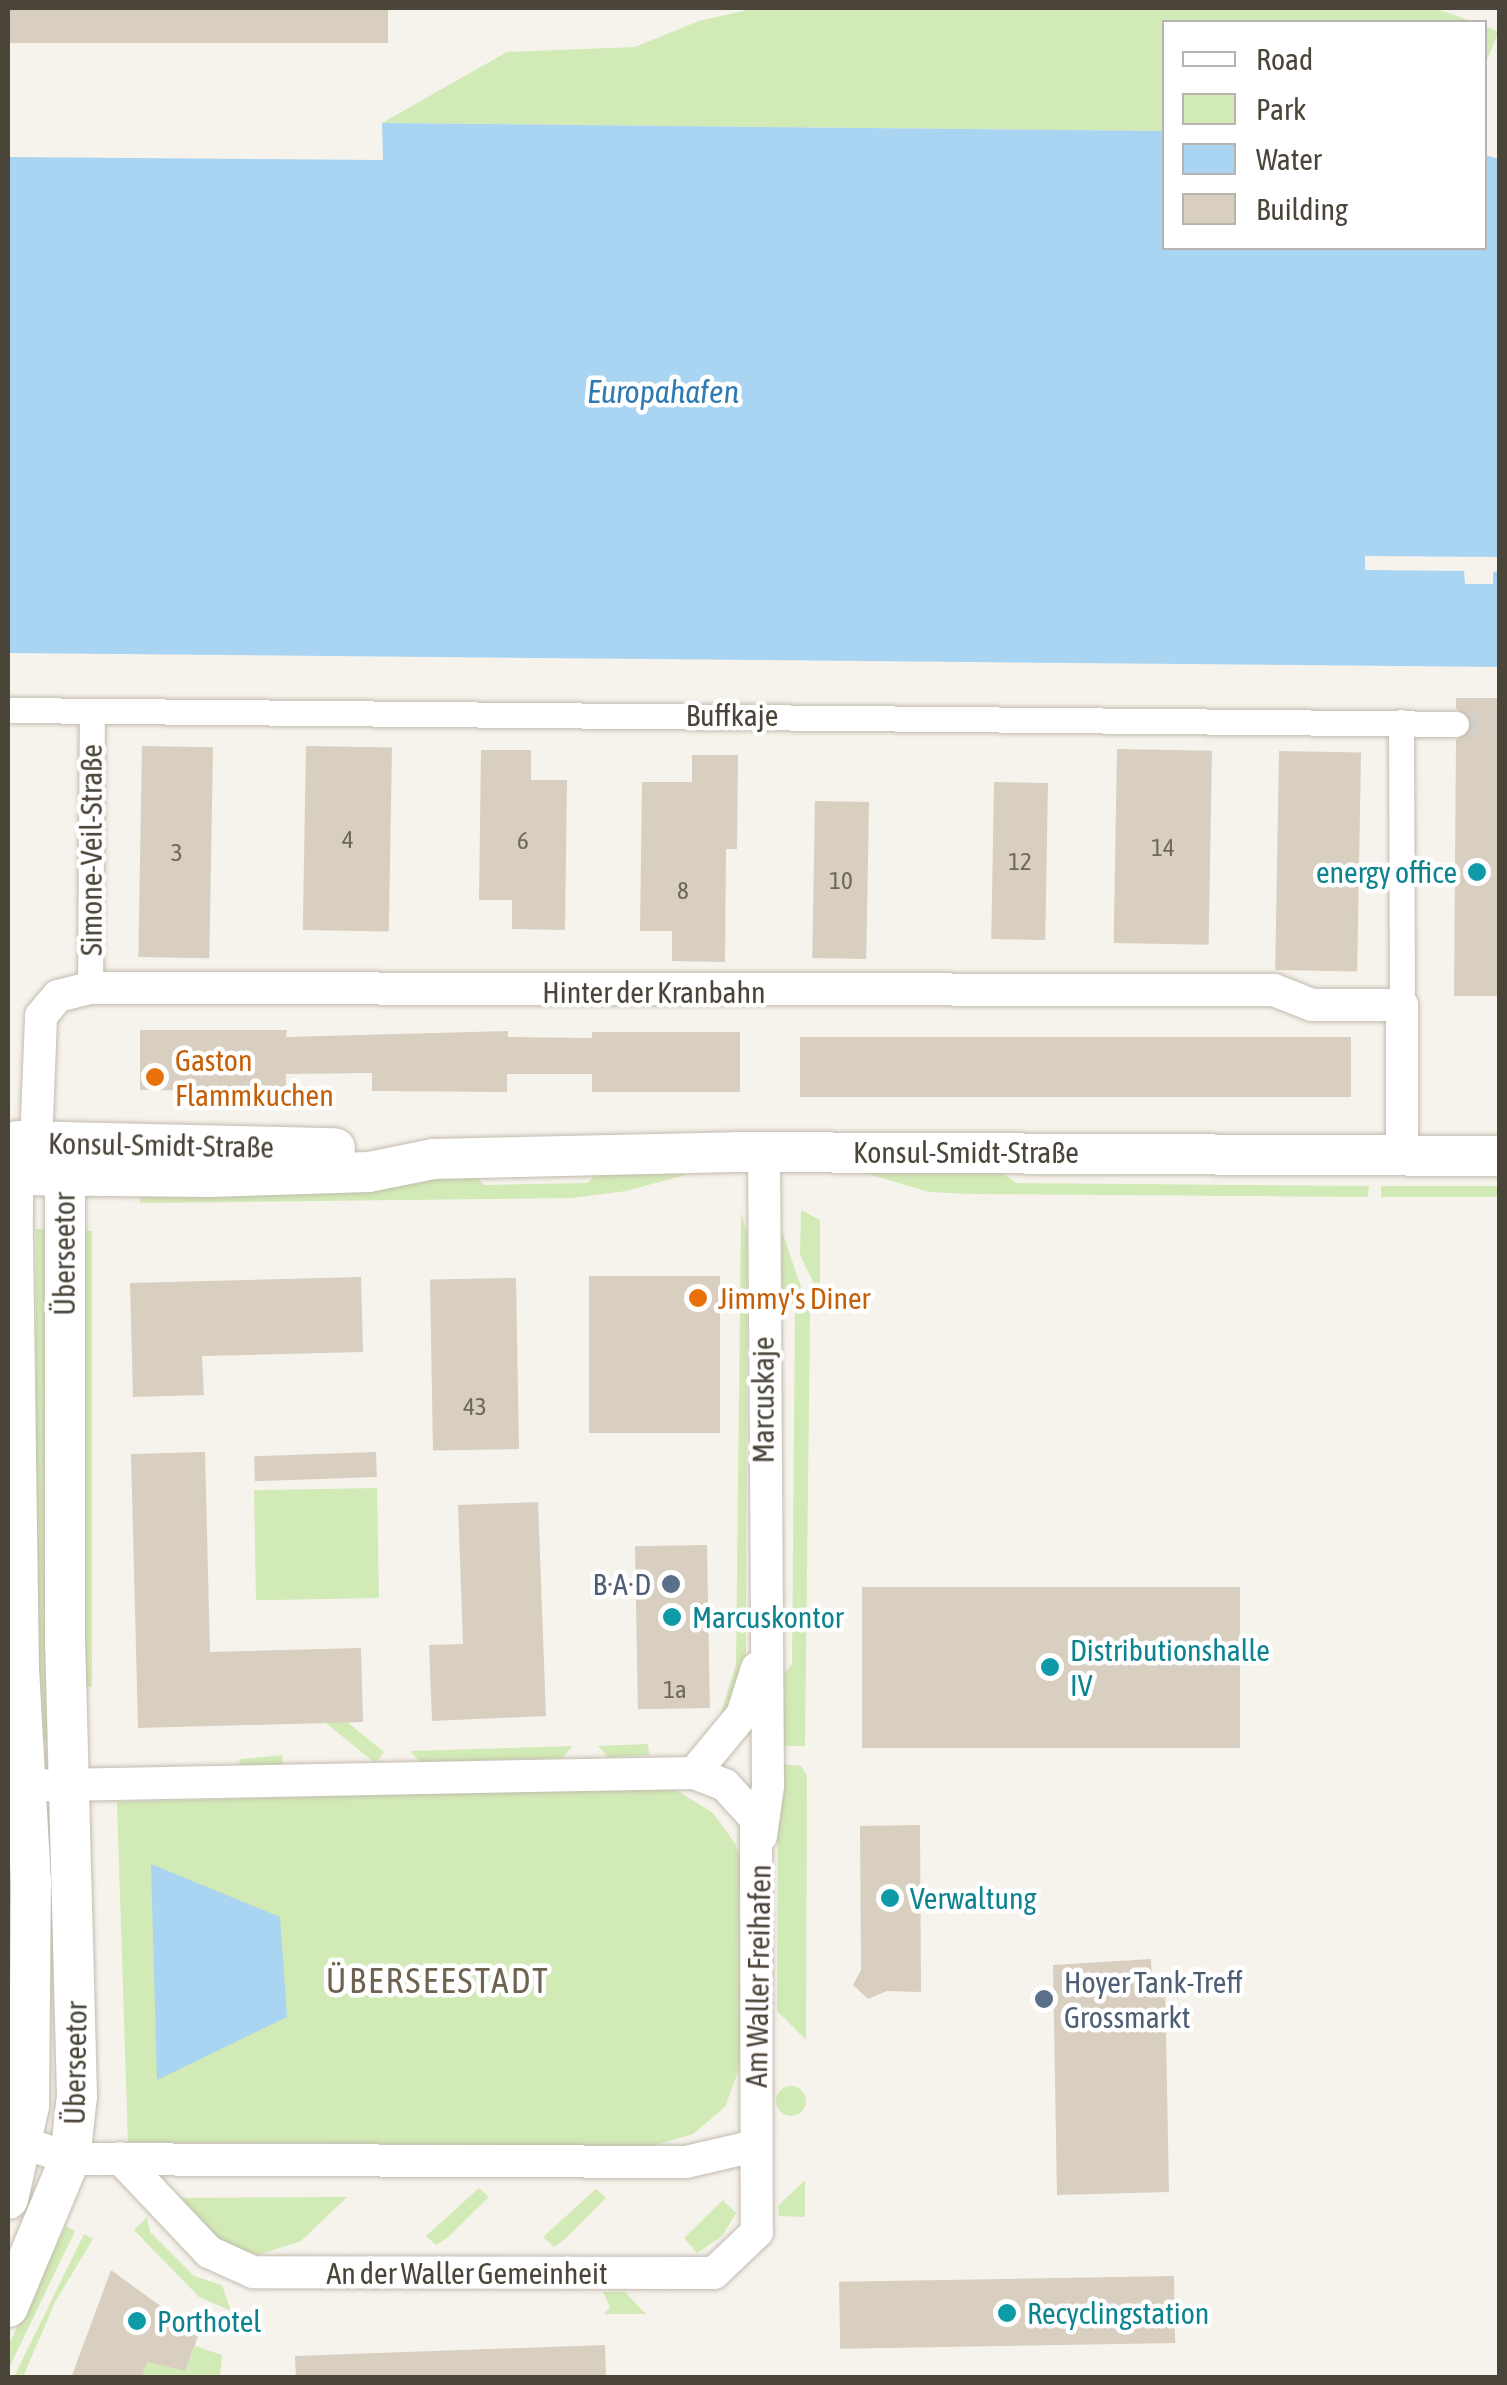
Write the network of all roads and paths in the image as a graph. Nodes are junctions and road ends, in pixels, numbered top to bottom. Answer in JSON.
{"nodes":[{"id":1,"x":8,"y":710,"type":"edge"},
{"id":2,"x":92,"y":711,"type":"junction"},
{"id":3,"x":1401,"y":722,"type":"junction"},
{"id":4,"x":1456,"y":724,"type":"tunnel mouth"},
{"id":5,"x":90,"y":988,"type":"junction"},
{"id":6,"x":1402,"y":1005,"type":"junction"},
{"id":7,"x":764,"y":1152,"type":"junction"},
{"id":8,"x":1402,"y":1155,"type":"junction"},
{"id":9,"x":1500,"y":1156,"type":"edge"},
{"id":10,"x":16,"y":1158,"type":"edge"},
{"id":11,"x":433,"y":1159,"type":"junction"},
{"id":12,"x":64,"y":1178,"type":"junction"},
{"id":13,"x":762,"y":1649,"type":"junction"},
{"id":14,"x":694,"y":1774,"type":"junction"},
{"id":15,"x":16,"y":1785,"type":"edge"},
{"id":16,"x":72,"y":1786,"type":"junction"},
{"id":17,"x":760,"y":1840,"type":"junction"},
{"id":18,"x":15,"y":2140,"type":"edge"},
{"id":19,"x":755,"y":2146,"type":"junction"},
{"id":20,"x":120,"y":2158,"type":"junction"},
{"id":21,"x":70,"y":2159,"type":"junction"},
{"id":22,"x":8,"y":2199,"type":"edge"},
{"id":23,"x":8,"y":2308,"type":"edge"}],
"edges":[{"from":1,"to":2,"type":"street","name":"Buffkaje"},
{"from":2,"to":3,"type":"street","name":"Buffkaje"},
{"from":2,"to":5,"type":"street","name":"Simone-Veil-Straße"},
{"from":3,"to":4,"type":"street","name":"Buffkaje"},
{"from":3,"to":6,"type":"street"},
{"from":5,"to":6,"type":"street","name":"Hinter der Kranbahn"},
{"from":5,"to":10,"type":"street","name":"Hinter der Kranbahn"},
{"from":6,"to":8,"type":"street"},
{"from":7,"to":8,"type":"street","name":"Konsul-Smidt-Straße"},
{"from":7,"to":11,"type":"street","name":"Konsul-Smidt-Straße"},
{"from":7,"to":13,"type":"street","name":"Marcuskaje"},
{"from":8,"to":9,"type":"street","name":"Konsul-Smidt-Straße"},
{"from":10,"to":11,"type":"street","name":"Konsul-Smidt-Straße"},
{"from":10,"to":12,"type":"street","name":"Überseetor"},
{"from":10,"to":15,"type":"street","name":"Überseetor"},
{"from":11,"to":12,"type":"street","name":"Konsul-Smidt-Straße"},
{"from":12,"to":16,"type":"street","name":"Überseetor"},
{"from":13,"to":14,"type":"street","name":"Marcuskaje"},
{"from":13,"to":17,"type":"street","name":"Marcuskaje"},
{"from":14,"to":16,"type":"street","name":"Am Waller Freihafen"},
{"from":14,"to":17,"type":"street","name":"Am Waller Freihafen"},
{"from":15,"to":16,"type":"street","name":"Am Waller Freihafen"},
{"from":15,"to":18,"type":"street","name":"Überseetor"},
{"from":16,"to":21,"type":"street","name":"Überseetor"},
{"from":17,"to":19,"type":"street","name":"Am Waller Freihafen"},
{"from":18,"to":21,"type":"street"},
{"from":18,"to":22,"type":"street","name":"Überseetor"},
{"from":19,"to":20,"type":"street"},
{"from":19,"to":20,"type":"street","name":"An der Waller Gemeinheit"},
{"from":20,"to":21,"type":"street"},
{"from":21,"to":23,"type":"street","name":"Überseetor"}]}
